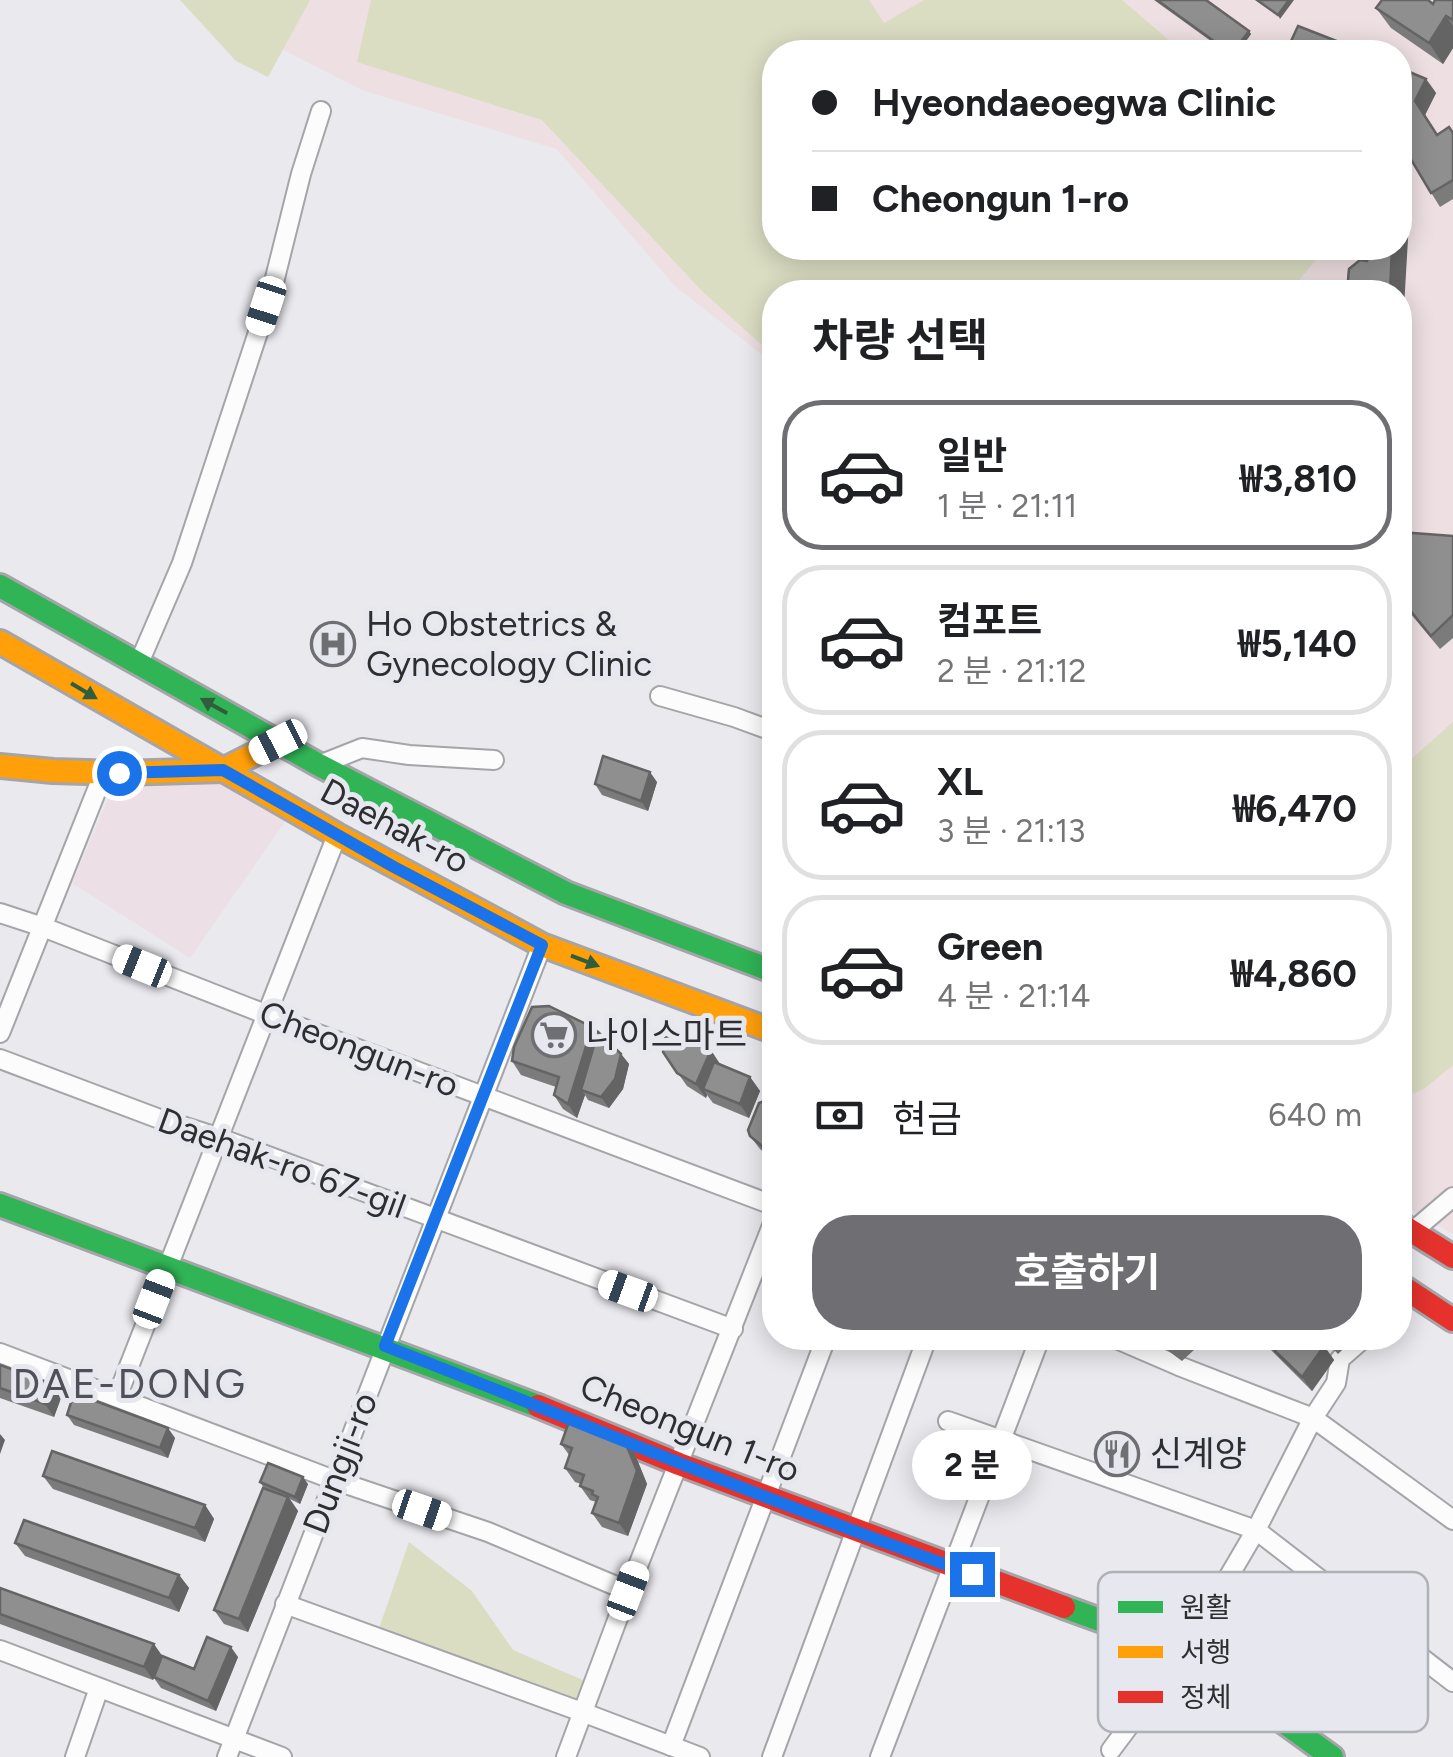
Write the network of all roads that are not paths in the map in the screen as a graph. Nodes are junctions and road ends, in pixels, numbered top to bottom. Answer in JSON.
{"nodes":[{"id":1,"x":320,"y":111,"type":"dead end"},
{"id":2,"x":0,"y":586,"type":"edge"},
{"id":3,"x":0,"y":642,"type":"edge"},
{"id":4,"x":139,"y":663,"type":"junction"},
{"id":5,"x":660,"y":696,"type":"dead end"},
{"id":6,"x":762,"y":727,"type":"edge"},
{"id":7,"x":278,"y":742,"type":"junction"},
{"id":8,"x":494,"y":760,"type":"dead end"},
{"id":9,"x":319,"y":765,"type":"junction"},
{"id":10,"x":0,"y":766,"type":"edge"},
{"id":11,"x":223,"y":770,"type":"junction"},
{"id":12,"x":104,"y":772,"type":"junction"},
{"id":13,"x":337,"y":835,"type":"junction"},
{"id":14,"x":0,"y":913,"type":"edge"},
{"id":15,"x":43,"y":927,"type":"junction"},
{"id":16,"x":542,"y":945,"type":"junction"},
{"id":17,"x":762,"y":967,"type":"edge"},
{"id":18,"x":265,"y":1014,"type":"junction"},
{"id":19,"x":762,"y":1027,"type":"edge"},
{"id":20,"x":0,"y":1033,"type":"edge"},
{"id":21,"x":0,"y":1059,"type":"edge"},
{"id":22,"x":484,"y":1096,"type":"junction"},
{"id":23,"x":218,"y":1137,"type":"junction"},
{"id":24,"x":1453,"y":1197,"type":"edge"},
{"id":25,"x":762,"y":1201,"type":"edge"},
{"id":26,"x":0,"y":1205,"type":"edge"},
{"id":27,"x":435,"y":1220,"type":"junction"},
{"id":28,"x":1412,"y":1224,"type":"edge"},
{"id":29,"x":1412,"y":1230,"type":"edge"},
{"id":30,"x":762,"y":1252,"type":"edge"},
{"id":31,"x":1453,"y":1257,"type":"edge"},
{"id":32,"x":167,"y":1266,"type":"junction"},
{"id":33,"x":1412,"y":1293,"type":"edge"},
{"id":34,"x":1453,"y":1320,"type":"edge"},
{"id":35,"x":732,"y":1329,"type":"junction"},
{"id":36,"x":385,"y":1346,"type":"junction"},
{"id":37,"x":821,"y":1350,"type":"edge"},
{"id":38,"x":923,"y":1350,"type":"edge"},
{"id":39,"x":1035,"y":1350,"type":"edge"},
{"id":40,"x":1142,"y":1350,"type":"edge"},
{"id":41,"x":1351,"y":1350,"type":"edge"},
{"id":42,"x":0,"y":1352,"type":"edge"},
{"id":43,"x":117,"y":1397,"type":"junction"},
{"id":44,"x":1313,"y":1418,"type":"junction"},
{"id":45,"x":948,"y":1421,"type":"dead end"},
{"id":46,"x":1002,"y":1438,"type":"junction"},
{"id":47,"x":679,"y":1464,"type":"junction"},
{"id":48,"x":334,"y":1480,"type":"junction"},
{"id":49,"x":765,"y":1497,"type":"junction"},
{"id":50,"x":1453,"y":1520,"type":"edge"},
{"id":51,"x":1256,"y":1530,"type":"junction"},
{"id":52,"x":856,"y":1531,"type":"junction"},
{"id":53,"x":951,"y":1566,"type":"junction"},
{"id":54,"x":1231,"y":1572,"type":"edge"},
{"id":55,"x":1310,"y":1572,"type":"edge"},
{"id":56,"x":628,"y":1591,"type":"junction"},
{"id":57,"x":285,"y":1604,"type":"junction"},
{"id":58,"x":1098,"y":1619,"type":"edge"},
{"id":59,"x":0,"y":1650,"type":"edge"},
{"id":60,"x":1428,"y":1663,"type":"edge"},
{"id":61,"x":1453,"y":1682,"type":"edge"},
{"id":62,"x":99,"y":1688,"type":"junction"},
{"id":63,"x":582,"y":1712,"type":"junction"},
{"id":64,"x":1124,"y":1732,"type":"edge"},
{"id":65,"x":1298,"y":1732,"type":"edge"},
{"id":66,"x":671,"y":1746,"type":"junction"},
{"id":67,"x":230,"y":1748,"type":"edge"},
{"id":68,"x":1111,"y":1750,"type":"dead end"},
{"id":69,"x":76,"y":1757,"type":"edge"},
{"id":70,"x":282,"y":1757,"type":"edge"},
{"id":71,"x":566,"y":1757,"type":"edge"},
{"id":72,"x":700,"y":1757,"type":"edge"},
{"id":73,"x":772,"y":1757,"type":"edge"},
{"id":74,"x":880,"y":1757,"type":"edge"},
{"id":75,"x":1332,"y":1757,"type":"edge"}],
"edges":[{"from":1,"to":4,"type":"street"},
{"from":2,"to":4,"type":"main road"},
{"from":3,"to":11,"type":"main road","name":"Daehak-ro","one_way":true},
{"from":7,"to":4,"type":"main road","one_way":true},
{"from":5,"to":6,"type":"street"},
{"from":7,"to":9,"type":"main road"},
{"from":7,"to":11,"type":"main road"},
{"from":8,"to":9,"type":"street"},
{"from":9,"to":17,"type":"main road"},
{"from":10,"to":12,"type":"main road"},
{"from":11,"to":12,"type":"main road"},
{"from":11,"to":13,"type":"main road","name":"Daehak-ro"},
{"from":12,"to":15,"type":"street"},
{"from":13,"to":16,"type":"main road","name":"Daehak-ro"},
{"from":13,"to":18,"type":"street"},
{"from":14,"to":15,"type":"street","name":"Cheongun-ro"},
{"from":15,"to":18,"type":"street","name":"Cheongun-ro"},
{"from":15,"to":20,"type":"street"},
{"from":16,"to":19,"type":"main road","name":"Daehak-ro","one_way":true},
{"from":16,"to":22,"type":"street","name":"Dungji-ro"},
{"from":18,"to":22,"type":"street","name":"Cheongun-ro"},
{"from":18,"to":23,"type":"street"},
{"from":21,"to":23,"type":"street","name":"Daehak-ro 67-gil"},
{"from":22,"to":25,"type":"street","name":"Cheongun-ro"},
{"from":22,"to":27,"type":"street","name":"Dungji-ro"},
{"from":23,"to":27,"type":"street","name":"Daehak-ro 67-gil"},
{"from":23,"to":32,"type":"street"},
{"from":24,"to":28,"type":"street"},
{"from":26,"to":32,"type":"main road","name":"Cheongun 1-ro"},
{"from":27,"to":35,"type":"street","name":"Daehak-ro 67-gil"},
{"from":27,"to":36,"type":"street","name":"Dungji-ro"},
{"from":29,"to":31,"type":"main road"},
{"from":30,"to":35,"type":"street"},
{"from":32,"to":36,"type":"main road","name":"Cheongun 1-ro"},
{"from":32,"to":43,"type":"street"},
{"from":33,"to":34,"type":"main road"},
{"from":35,"to":47,"type":"street"},
{"from":36,"to":47,"type":"main road","name":"Cheongun 1-ro"},
{"from":36,"to":48,"type":"street","name":"Dungji-ro"},
{"from":37,"to":49,"type":"street"},
{"from":38,"to":52,"type":"street"},
{"from":39,"to":46,"type":"street"},
{"from":40,"to":44,"type":"street"},
{"from":41,"to":44,"type":"street"},
{"from":42,"to":43,"type":"street"},
{"from":43,"to":48,"type":"street"},
{"from":44,"to":50,"type":"street"},
{"from":44,"to":51,"type":"street"},
{"from":45,"to":46,"type":"street"},
{"from":46,"to":51,"type":"street"},
{"from":46,"to":53,"type":"street"},
{"from":47,"to":49,"type":"main road","name":"Cheongun 1-ro"},
{"from":47,"to":56,"type":"street"},
{"from":48,"to":56,"type":"street"},
{"from":48,"to":57,"type":"street","name":"Dungji-ro"},
{"from":49,"to":52,"type":"main road","name":"Cheongun 1-ro"},
{"from":49,"to":66,"type":"street"},
{"from":51,"to":54,"type":"street"},
{"from":51,"to":55,"type":"street"},
{"from":52,"to":53,"type":"main road","name":"Cheongun 1-ro"},
{"from":52,"to":73,"type":"street"},
{"from":53,"to":58,"type":"main road","name":"Cheongun 1-ro"},
{"from":53,"to":74,"type":"street"},
{"from":56,"to":63,"type":"street"},
{"from":57,"to":63,"type":"street"},
{"from":57,"to":67,"type":"street","name":"Dungji-ro"},
{"from":59,"to":62,"type":"street"},
{"from":60,"to":61,"type":"street"},
{"from":62,"to":67,"type":"street"},
{"from":62,"to":69,"type":"street"},
{"from":63,"to":66,"type":"street"},
{"from":63,"to":71,"type":"street"},
{"from":64,"to":68,"type":"street"},
{"from":65,"to":75,"type":"main road","name":"Cheongun 1-ro"},
{"from":66,"to":72,"type":"street"},
{"from":67,"to":70,"type":"street"}]}
